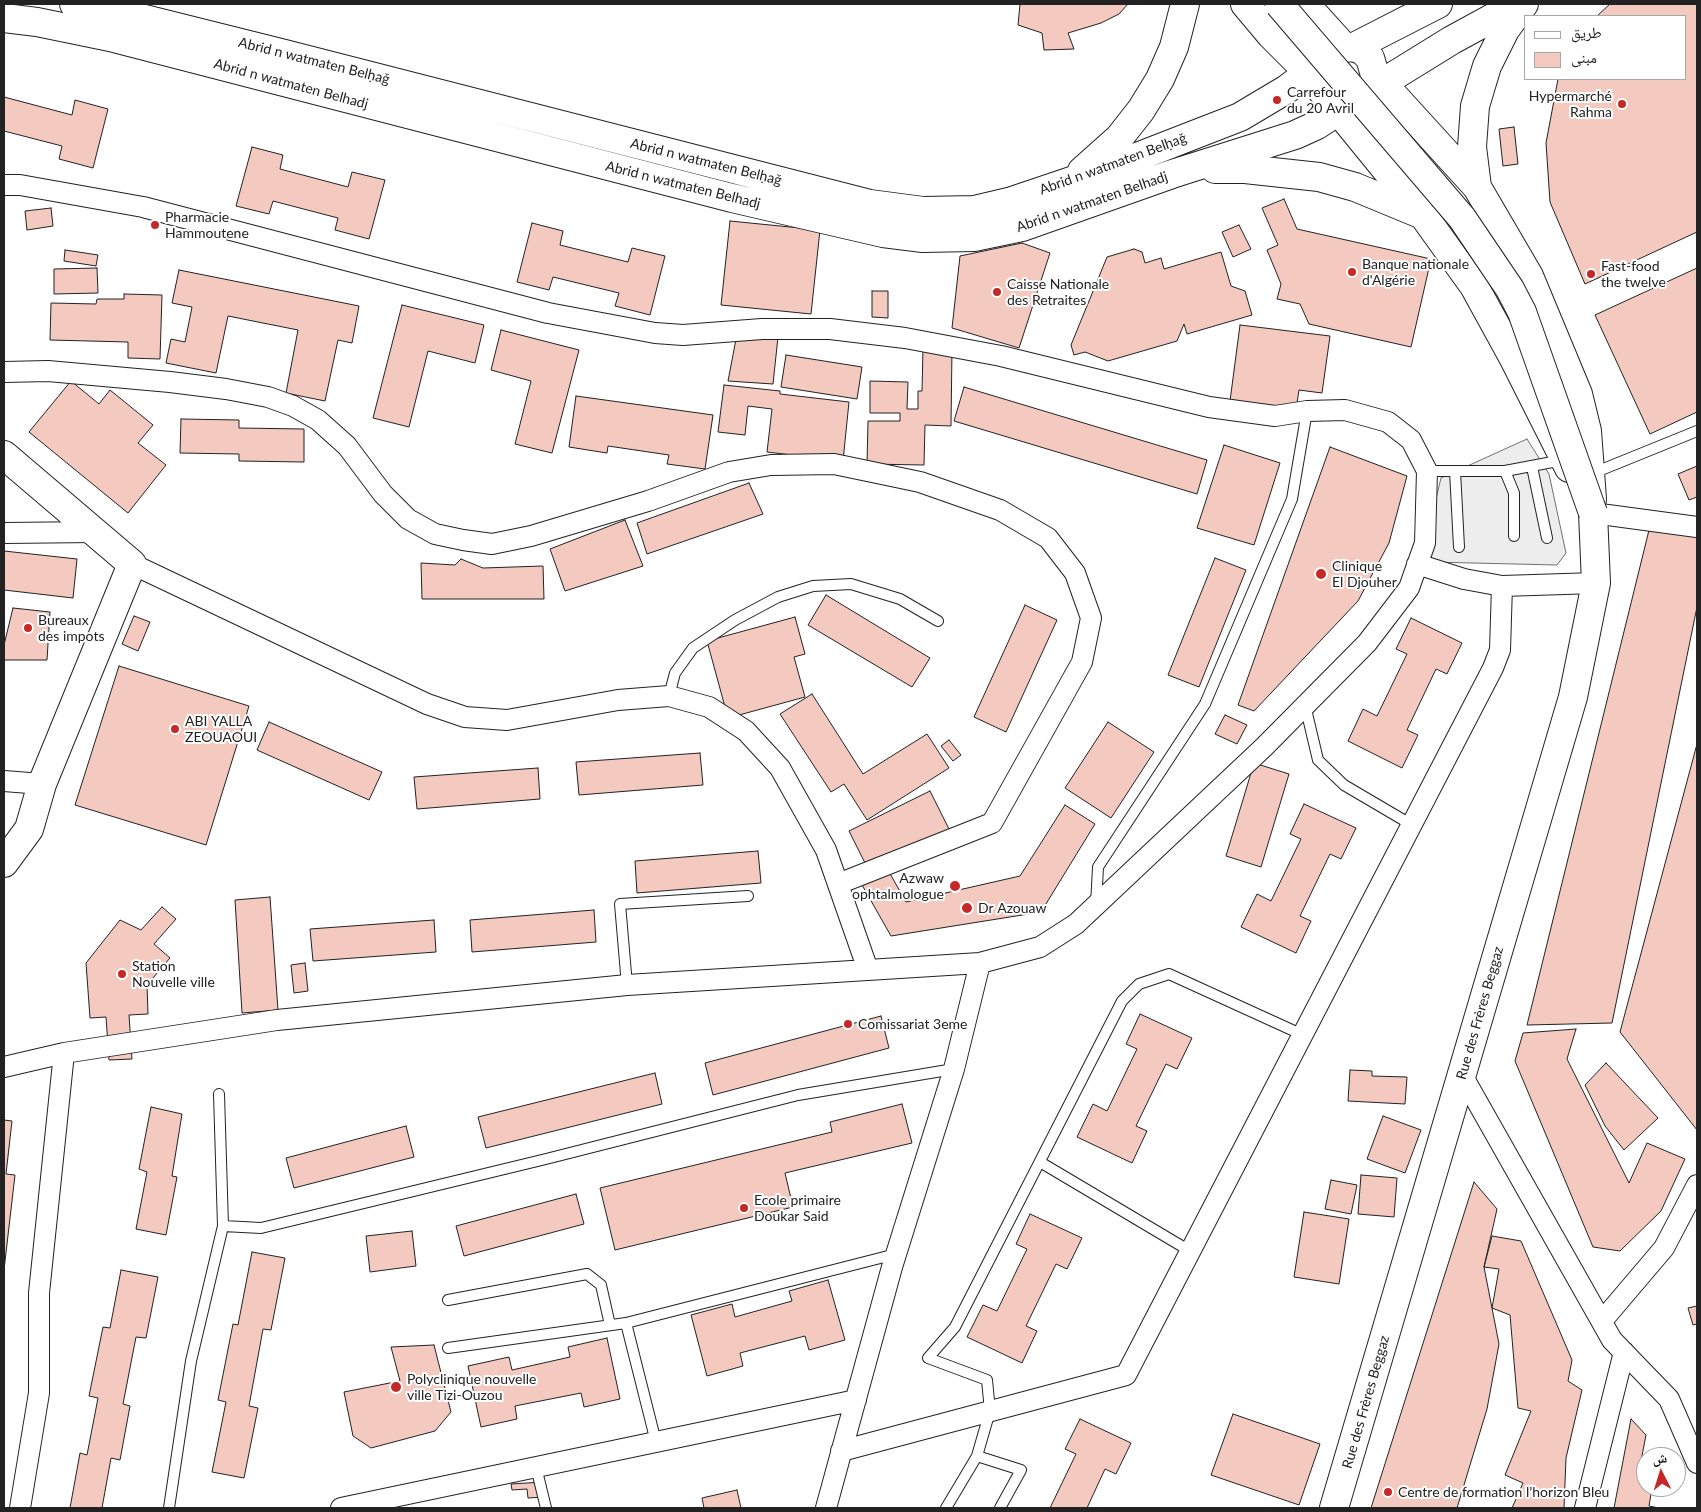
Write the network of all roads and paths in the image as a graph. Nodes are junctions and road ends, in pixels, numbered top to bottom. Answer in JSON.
{"nodes":[{"id":1,"x":1185,"y":4,"type":"edge"},
{"id":2,"x":1245,"y":4,"type":"edge"},
{"id":3,"x":1279,"y":4,"type":"edge"},
{"id":4,"x":1306,"y":4,"type":"edge"},
{"id":5,"x":1438,"y":4,"type":"edge"},
{"id":6,"x":1518,"y":4,"type":"edge"},
{"id":7,"x":1524,"y":4,"type":"edge"},
{"id":8,"x":89,"y":5,"type":"edge"},
{"id":9,"x":4,"y":18,"type":"edge"},
{"id":10,"x":1349,"y":47,"type":"junction"},
{"id":11,"x":1344,"y":87,"type":"junction"},
{"id":12,"x":1172,"y":174,"type":"junction"},
{"id":13,"x":1064,"y":184,"type":"junction"},
{"id":14,"x":4,"y":185,"type":"edge"},
{"id":15,"x":1477,"y":187,"type":"junction"},
{"id":16,"x":1423,"y":215,"type":"junction"},
{"id":17,"x":4,"y":372,"type":"edge"},
{"id":18,"x":1307,"y":411,"type":"junction"},
{"id":19,"x":1697,"y":431,"type":"edge"},
{"id":20,"x":4,"y":455,"type":"edge"},
{"id":21,"x":1564,"y":459,"type":"junction"},
{"id":22,"x":1532,"y":467,"type":"junction"},
{"id":23,"x":1427,"y":471,"type":"junction"},
{"id":24,"x":1455,"y":471,"type":"junction"},
{"id":25,"x":1505,"y":471,"type":"junction"},
{"id":26,"x":1590,"y":474,"type":"junction"},
{"id":27,"x":1593,"y":513,"type":"junction"},
{"id":28,"x":1697,"y":527,"type":"edge"},
{"id":29,"x":96,"y":532,"type":"junction"},
{"id":30,"x":4,"y":534,"type":"edge"},
{"id":31,"x":1514,"y":536,"type":"dead end"},
{"id":32,"x":1548,"y":538,"type":"dead end"},
{"id":33,"x":1459,"y":547,"type":"dead end"},
{"id":34,"x":132,"y":564,"type":"junction"},
{"id":35,"x":1417,"y":564,"type":"junction"},
{"id":36,"x":1596,"y":583,"type":"junction"},
{"id":37,"x":1502,"y":586,"type":"junction"},
{"id":38,"x":938,"y":621,"type":"dead end"},
{"id":39,"x":669,"y":696,"type":"junction"},
{"id":40,"x":1305,"y":705,"type":"junction"},
{"id":41,"x":4,"y":781,"type":"edge"},
{"id":42,"x":42,"y":784,"type":"junction"},
{"id":43,"x":1412,"y":825,"type":"junction"},
{"id":44,"x":4,"y":863,"type":"edge"},
{"id":45,"x":838,"y":884,"type":"junction"},
{"id":46,"x":748,"y":896,"type":"dead end"},
{"id":47,"x":1096,"y":906,"type":"junction"},
{"id":48,"x":980,"y":963,"type":"junction"},
{"id":49,"x":868,"y":970,"type":"junction"},
{"id":50,"x":627,"y":984,"type":"junction"},
{"id":51,"x":1303,"y":1035,"type":"junction"},
{"id":52,"x":64,"y":1053,"type":"junction"},
{"id":53,"x":4,"y":1067,"type":"edge"},
{"id":54,"x":954,"y":1069,"type":"junction"},
{"id":55,"x":1462,"y":1075,"type":"junction"},
{"id":56,"x":219,"y":1094,"type":"dead end"},
{"id":57,"x":1040,"y":1162,"type":"junction"},
{"id":58,"x":1697,"y":1185,"type":"edge"},
{"id":59,"x":223,"y":1226,"type":"junction"},
{"id":60,"x":1190,"y":1251,"type":"junction"},
{"id":61,"x":896,"y":1254,"type":"junction"},
{"id":62,"x":448,"y":1300,"type":"dead end"},
{"id":63,"x":1602,"y":1321,"type":"junction"},
{"id":64,"x":626,"y":1323,"type":"junction"},
{"id":65,"x":610,"y":1325,"type":"junction"},
{"id":66,"x":448,"y":1348,"type":"dead end"},
{"id":67,"x":1624,"y":1352,"type":"junction"},
{"id":68,"x":856,"y":1400,"type":"junction"},
{"id":69,"x":990,"y":1411,"type":"junction"},
{"id":70,"x":656,"y":1442,"type":"junction"},
{"id":71,"x":842,"y":1451,"type":"junction"},
{"id":72,"x":977,"y":1456,"type":"junction"},
{"id":73,"x":1697,"y":1462,"type":"edge"},
{"id":74,"x":536,"y":1467,"type":"junction"},
{"id":75,"x":20,"y":1508,"type":"edge"},
{"id":76,"x":169,"y":1508,"type":"edge"},
{"id":77,"x":341,"y":1508,"type":"edge"},
{"id":78,"x":546,"y":1508,"type":"edge"},
{"id":79,"x":826,"y":1508,"type":"edge"},
{"id":80,"x":946,"y":1508,"type":"edge"},
{"id":81,"x":1000,"y":1508,"type":"edge"},
{"id":82,"x":1334,"y":1508,"type":"edge"},
{"id":83,"x":1585,"y":1508,"type":"edge"}],
"edges":[{"from":1,"to":13,"type":"main road"},
{"from":2,"to":11,"type":"main road"},
{"from":3,"to":27,"type":"main road","bridge":true},
{"from":4,"to":10,"type":"main road"},
{"from":5,"to":10,"type":"main road"},
{"from":6,"to":11,"type":"main road"},
{"from":7,"to":15,"type":"main road"},
{"from":8,"to":13,"type":"main road","name":"Abrid n watmaten Belḥaǧ"},
{"from":9,"to":12,"type":"main road","name":"Abrid n watmaten Belhadj"},
{"from":10,"to":11,"type":"main road"},
{"from":10,"to":11,"type":"main road"},
{"from":11,"to":12,"type":"main road","name":"Abrid n watmaten Belhadj"},
{"from":11,"to":13,"type":"main road","name":"Abrid n watmaten Belḥaǧ"},
{"from":11,"to":15,"type":"main road"},
{"from":11,"to":16,"type":"main road"},
{"from":12,"to":16,"type":"main road"},
{"from":14,"to":18,"type":"street"},
{"from":15,"to":26,"type":"main road","name":"Rue des Frères Beggaz"},
{"from":16,"to":21,"type":"main road"},
{"from":17,"to":45,"type":"street"},
{"from":18,"to":23,"type":"street"},
{"from":18,"to":47,"type":"lane"},
{"from":19,"to":26,"type":"lane"},
{"from":20,"to":29,"type":"main road"},
{"from":21,"to":22,"type":"lane"},
{"from":21,"to":27,"type":"main road"},
{"from":22,"to":25,"type":"lane"},
{"from":22,"to":32,"type":"lane"},
{"from":23,"to":24,"type":"lane"},
{"from":23,"to":35,"type":"street"},
{"from":24,"to":25,"type":"lane"},
{"from":24,"to":33,"type":"lane"},
{"from":25,"to":31,"type":"lane"},
{"from":26,"to":27,"type":"main road","name":"Rue des Frères Beggaz"},
{"from":27,"to":28,"type":"street"},
{"from":27,"to":36,"type":"main road","name":"Rue des Frères Beggaz"},
{"from":29,"to":30,"type":"street"},
{"from":29,"to":34,"type":"main road"},
{"from":34,"to":39,"type":"street"},
{"from":34,"to":42,"type":"main road"},
{"from":35,"to":37,"type":"street"},
{"from":35,"to":40,"type":"street"},
{"from":36,"to":37,"type":"street"},
{"from":36,"to":55,"type":"main road","name":"Rue des Frères Beggaz"},
{"from":37,"to":43,"type":"street"},
{"from":38,"to":39,"type":"lane"},
{"from":39,"to":45,"type":"street"},
{"from":40,"to":43,"type":"lane"},
{"from":40,"to":47,"type":"street"},
{"from":41,"to":42,"type":"street"},
{"from":42,"to":44,"type":"main road"},
{"from":43,"to":51,"type":"street"},
{"from":45,"to":49,"type":"street"},
{"from":46,"to":50,"type":"lane"},
{"from":47,"to":48,"type":"street"},
{"from":48,"to":49,"type":"street"},
{"from":48,"to":54,"type":"street"},
{"from":49,"to":50,"type":"street"},
{"from":50,"to":52,"type":"street"},
{"from":51,"to":57,"type":"lane"},
{"from":51,"to":60,"type":"street"},
{"from":52,"to":53,"type":"street"},
{"from":52,"to":75,"type":"street"},
{"from":54,"to":59,"type":"lane"},
{"from":54,"to":61,"type":"street"},
{"from":55,"to":63,"type":"street"},
{"from":55,"to":82,"type":"main road","name":"Rue des Frères Beggaz"},
{"from":56,"to":59,"type":"lane"},
{"from":57,"to":60,"type":"lane"},
{"from":57,"to":69,"type":"lane"},
{"from":58,"to":63,"type":"street"},
{"from":59,"to":76,"type":"lane"},
{"from":60,"to":69,"type":"street"},
{"from":61,"to":64,"type":"lane"},
{"from":61,"to":68,"type":"street"},
{"from":62,"to":65,"type":"lane"},
{"from":63,"to":67,"type":"street"},
{"from":64,"to":65,"type":"lane"},
{"from":64,"to":70,"type":"lane"},
{"from":65,"to":66,"type":"lane"},
{"from":67,"to":73,"type":"street"},
{"from":67,"to":83,"type":"street"},
{"from":68,"to":70,"type":"street"},
{"from":68,"to":71,"type":"street"},
{"from":69,"to":71,"type":"street"},
{"from":69,"to":72,"type":"lane"},
{"from":70,"to":74,"type":"street"},
{"from":71,"to":79,"type":"street"},
{"from":72,"to":80,"type":"lane"},
{"from":72,"to":81,"type":"lane"},
{"from":74,"to":77,"type":"street"},
{"from":74,"to":78,"type":"lane"}]}
